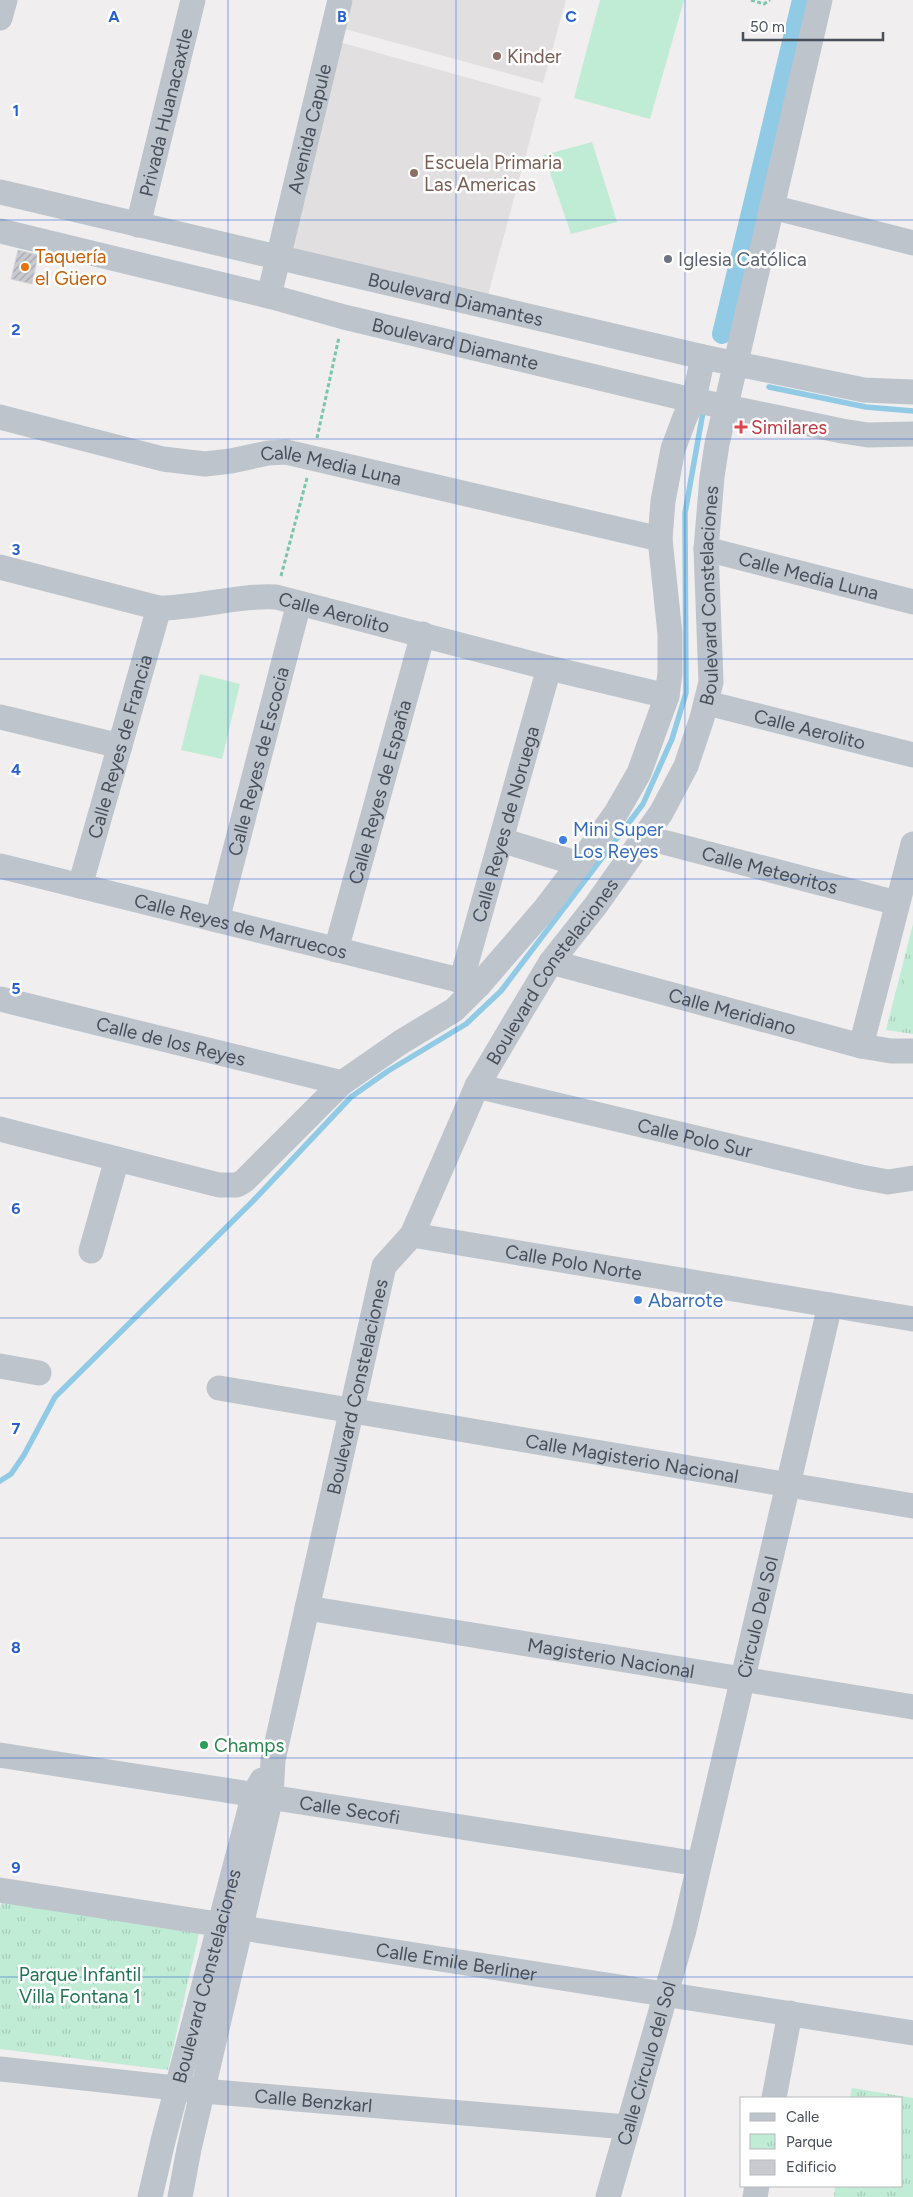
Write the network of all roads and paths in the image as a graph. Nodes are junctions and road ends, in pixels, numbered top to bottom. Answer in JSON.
{"nodes":[{"id":1,"x":4,"y":0,"type":"edge"},
{"id":2,"x":193,"y":0,"type":"edge"},
{"id":3,"x":340,"y":0,"type":"edge"},
{"id":4,"x":751,"y":0,"type":"edge"},
{"id":5,"x":770,"y":0,"type":"edge"},
{"id":6,"x":820,"y":0,"type":"edge"},
{"id":7,"x":0,"y":18,"type":"edge"},
{"id":8,"x":0,"y":192,"type":"edge"},
{"id":9,"x":772,"y":207,"type":"junction"},
{"id":10,"x":138,"y":225,"type":"junction"},
{"id":11,"x":0,"y":230,"type":"edge"},
{"id":12,"x":913,"y":243,"type":"edge"},
{"id":13,"x":278,"y":258,"type":"junction"},
{"id":14,"x":269,"y":296,"type":"junction"},
{"id":15,"x":703,"y":357,"type":"junction"},
{"id":16,"x":736,"y":362,"type":"junction"},
{"id":17,"x":913,"y":392,"type":"edge"},
{"id":18,"x":694,"y":399,"type":"junction"},
{"id":19,"x":726,"y":406,"type":"junction"},
{"id":20,"x":0,"y":417,"type":"edge"},
{"id":21,"x":913,"y":434,"type":"edge"},
{"id":22,"x":660,"y":539,"type":"junction"},
{"id":23,"x":706,"y":549,"type":"junction"},
{"id":24,"x":0,"y":567,"type":"edge"},
{"id":25,"x":913,"y":602,"type":"edge"},
{"id":26,"x":299,"y":603,"type":"junction"},
{"id":27,"x":159,"y":608,"type":"junction"},
{"id":28,"x":423,"y":634,"type":"junction"},
{"id":29,"x":548,"y":668,"type":"junction"},
{"id":30,"x":667,"y":696,"type":"junction"},
{"id":31,"x":707,"y":703,"type":"junction"},
{"id":32,"x":0,"y":717,"type":"edge"},
{"id":33,"x":120,"y":746,"type":"junction"},
{"id":34,"x":913,"y":755,"type":"edge"},
{"id":35,"x":644,"y":837,"type":"junction"},
{"id":36,"x":501,"y":840,"type":"junction"},
{"id":37,"x":913,"y":844,"type":"edge"},
{"id":38,"x":579,"y":864,"type":"junction"},
{"id":39,"x":0,"y":866,"type":"edge"},
{"id":40,"x":80,"y":886,"type":"junction"},
{"id":41,"x":897,"y":903,"type":"junction"},
{"id":42,"x":217,"y":920,"type":"junction"},
{"id":43,"x":336,"y":950,"type":"junction"},
{"id":44,"x":551,"y":962,"type":"junction"},
{"id":45,"x":470,"y":983,"type":"junction"},
{"id":46,"x":0,"y":999,"type":"edge"},
{"id":47,"x":861,"y":1046,"type":"junction"},
{"id":48,"x":913,"y":1050,"type":"edge"},
{"id":49,"x":342,"y":1083,"type":"junction"},
{"id":50,"x":476,"y":1086,"type":"junction"},
{"id":51,"x":0,"y":1129,"type":"edge"},
{"id":52,"x":116,"y":1159,"type":"junction"},
{"id":53,"x":913,"y":1178,"type":"edge"},
{"id":54,"x":412,"y":1235,"type":"junction"},
{"id":55,"x":91,"y":1251,"type":"dead end"},
{"id":56,"x":830,"y":1305,"type":"junction"},
{"id":57,"x":913,"y":1319,"type":"edge"},
{"id":58,"x":0,"y":1366,"type":"edge"},
{"id":59,"x":39,"y":1373,"type":"dead end"},
{"id":60,"x":219,"y":1388,"type":"dead end"},
{"id":61,"x":350,"y":1409,"type":"junction"},
{"id":62,"x":788,"y":1484,"type":"junction"},
{"id":63,"x":913,"y":1506,"type":"edge"},
{"id":64,"x":307,"y":1608,"type":"junction"},
{"id":65,"x":743,"y":1678,"type":"junction"},
{"id":66,"x":913,"y":1707,"type":"edge"},
{"id":67,"x":0,"y":1755,"type":"edge"},
{"id":68,"x":262,"y":1796,"type":"junction"},
{"id":69,"x":699,"y":1864,"type":"junction"},
{"id":70,"x":0,"y":1890,"type":"edge"},
{"id":71,"x":230,"y":1926,"type":"junction"},
{"id":72,"x":684,"y":1930,"type":"joint"},
{"id":73,"x":666,"y":1994,"type":"junction"},
{"id":74,"x":790,"y":2013,"type":"junction"},
{"id":75,"x":913,"y":2033,"type":"edge"},
{"id":76,"x":0,"y":2069,"type":"edge"},
{"id":77,"x":177,"y":2088,"type":"junction"},
{"id":78,"x":202,"y":2090,"type":"junction"},
{"id":79,"x":774,"y":2097,"type":"edge"},
{"id":80,"x":627,"y":2127,"type":"junction"},
{"id":81,"x":150,"y":2197,"type":"edge"},
{"id":82,"x":180,"y":2197,"type":"edge"},
{"id":83,"x":608,"y":2197,"type":"edge"}],
"edges":[{"from":1,"to":7,"type":"street"},
{"from":2,"to":10,"type":"street","name":"Privada Huanacaxtle"},
{"from":3,"to":13,"type":"street","name":"Avenida Capule"},
{"from":4,"to":5,"type":"path"},
{"from":6,"to":9,"type":"street","name":"Boulevard Constelaciones"},
{"from":8,"to":10,"type":"street","name":"Boulevard Diamantes"},
{"from":9,"to":12,"type":"street"},
{"from":9,"to":16,"type":"street","name":"Boulevard Constelaciones"},
{"from":10,"to":13,"type":"street","name":"Boulevard Diamantes"},
{"from":11,"to":14,"type":"street","name":"Boulevard Diamante"},
{"from":13,"to":14,"type":"street","name":"Avenida Capule"},
{"from":13,"to":15,"type":"street","name":"Boulevard Diamantes"},
{"from":14,"to":18,"type":"street","name":"Boulevard Diamante"},
{"from":15,"to":16,"type":"street","name":"Boulevard Diamantes"},
{"from":15,"to":18,"type":"street","name":"Boulevard Constelaciones"},
{"from":16,"to":17,"type":"street","name":"Boulevard Diamantes"},
{"from":16,"to":19,"type":"street","name":"Boulevard Constelaciones"},
{"from":18,"to":19,"type":"street","name":"Boulevard Diamante"},
{"from":18,"to":22,"type":"street","name":"Boulevard Constelaciones"},
{"from":19,"to":21,"type":"street","name":"Boulevard Diamante"},
{"from":19,"to":23,"type":"street","name":"Boulevard Constelaciones"},
{"from":20,"to":22,"type":"street","name":"Calle Media Luna"},
{"from":22,"to":30,"type":"street","name":"Boulevard Constelaciones"},
{"from":23,"to":25,"type":"street","name":"Calle Media Luna"},
{"from":23,"to":31,"type":"street","name":"Boulevard Constelaciones"},
{"from":24,"to":27,"type":"street","name":"Calle Aerolito"},
{"from":26,"to":27,"type":"street","name":"Calle Aerolito"},
{"from":26,"to":28,"type":"street","name":"Calle Aerolito"},
{"from":26,"to":42,"type":"street","name":"Calle Reyes de Escocia"},
{"from":27,"to":33,"type":"street","name":"Calle Reyes de Francia"},
{"from":28,"to":29,"type":"street","name":"Calle Aerolito"},
{"from":28,"to":43,"type":"street","name":"Calle Reyes de España"},
{"from":29,"to":30,"type":"street","name":"Calle Aerolito"},
{"from":29,"to":36,"type":"street","name":"Calle Reyes de Noruega"},
{"from":30,"to":38,"type":"street","name":"Boulevard Constelaciones"},
{"from":31,"to":34,"type":"street","name":"Calle Aerolito"},
{"from":31,"to":35,"type":"street","name":"Boulevard Constelaciones"},
{"from":32,"to":33,"type":"street"},
{"from":33,"to":40,"type":"street","name":"Calle Reyes de Francia"},
{"from":35,"to":41,"type":"street","name":"Calle Meteoritos"},
{"from":35,"to":44,"type":"street","name":"Boulevard Constelaciones"},
{"from":36,"to":38,"type":"street"},
{"from":36,"to":45,"type":"street","name":"Calle Reyes de Noruega"},
{"from":37,"to":41,"type":"street"},
{"from":38,"to":45,"type":"street","name":"Boulevard Constelaciones"},
{"from":39,"to":40,"type":"street","name":"Calle Reyes de Marruecos"},
{"from":40,"to":42,"type":"street","name":"Calle Reyes de Marruecos"},
{"from":41,"to":47,"type":"street"},
{"from":42,"to":43,"type":"street","name":"Calle Reyes de Marruecos"},
{"from":43,"to":45,"type":"street","name":"Calle Reyes de Marruecos"},
{"from":44,"to":47,"type":"street","name":"Calle Meridiano"},
{"from":44,"to":50,"type":"street","name":"Boulevard Constelaciones"},
{"from":45,"to":49,"type":"street","name":"Boulevard Constelaciones"},
{"from":46,"to":49,"type":"street","name":"Calle de los Reyes"},
{"from":47,"to":48,"type":"street","name":"Calle Meridiano"},
{"from":49,"to":52,"type":"street","name":"Boulevard Constelaciones"},
{"from":50,"to":53,"type":"street","name":"Calle Polo Sur"},
{"from":50,"to":54,"type":"street","name":"Boulevard Constelaciones"},
{"from":51,"to":52,"type":"street"},
{"from":52,"to":55,"type":"street"},
{"from":54,"to":56,"type":"street","name":"Calle Polo Norte"},
{"from":54,"to":61,"type":"street","name":"Boulevard Constelaciones"},
{"from":56,"to":57,"type":"street","name":"Calle Polo Norte"},
{"from":56,"to":62,"type":"street","name":"Circulo Del Sol"},
{"from":58,"to":59,"type":"street"},
{"from":60,"to":61,"type":"street","name":"Calle Magisterio Nacional"},
{"from":61,"to":62,"type":"street","name":"Calle Magisterio Nacional"},
{"from":61,"to":64,"type":"street","name":"Boulevard Constelaciones"},
{"from":62,"to":63,"type":"street","name":"Calle Magisterio Nacional"},
{"from":62,"to":65,"type":"street","name":"Circulo Del Sol"},
{"from":64,"to":65,"type":"street","name":"Magisterio Nacional"},
{"from":64,"to":68,"type":"street","name":"Boulevard Constelaciones"},
{"from":65,"to":66,"type":"street","name":"Magisterio Nacional"},
{"from":65,"to":69,"type":"street","name":"Circulo Del Sol"},
{"from":67,"to":68,"type":"street","name":"Calle Secofi"},
{"from":68,"to":69,"type":"street","name":"Calle Secofi"},
{"from":68,"to":71,"type":"street","name":"Boulevard Constelaciones"},
{"from":69,"to":72,"type":"street","name":"Circulo Del Sol"},
{"from":70,"to":71,"type":"street","name":"Calle Emile Berliner"},
{"from":71,"to":73,"type":"street","name":"Calle Emile Berliner"},
{"from":71,"to":77,"type":"street","name":"Boulevard Constelaciones"},
{"from":71,"to":78,"type":"street","name":"Boulevard Constelaciones"},
{"from":72,"to":73,"type":"street","name":"Calle Círculo del Sol"},
{"from":73,"to":74,"type":"street","name":"Calle Emile Berliner"},
{"from":73,"to":80,"type":"street","name":"Calle Círculo del Sol"},
{"from":74,"to":75,"type":"street","name":"Calle Emile Berliner"},
{"from":74,"to":79,"type":"street"},
{"from":76,"to":77,"type":"street","name":"Calle Benzkarl"},
{"from":77,"to":78,"type":"street","name":"Calle Benzkarl"},
{"from":77,"to":81,"type":"street","name":"Boulevard Constelaciones"},
{"from":78,"to":80,"type":"street","name":"Calle Benzkarl"},
{"from":78,"to":82,"type":"street","name":"Boulevard Constelaciones"},
{"from":80,"to":83,"type":"street","name":"Calle Círculo del Sol"}]}
